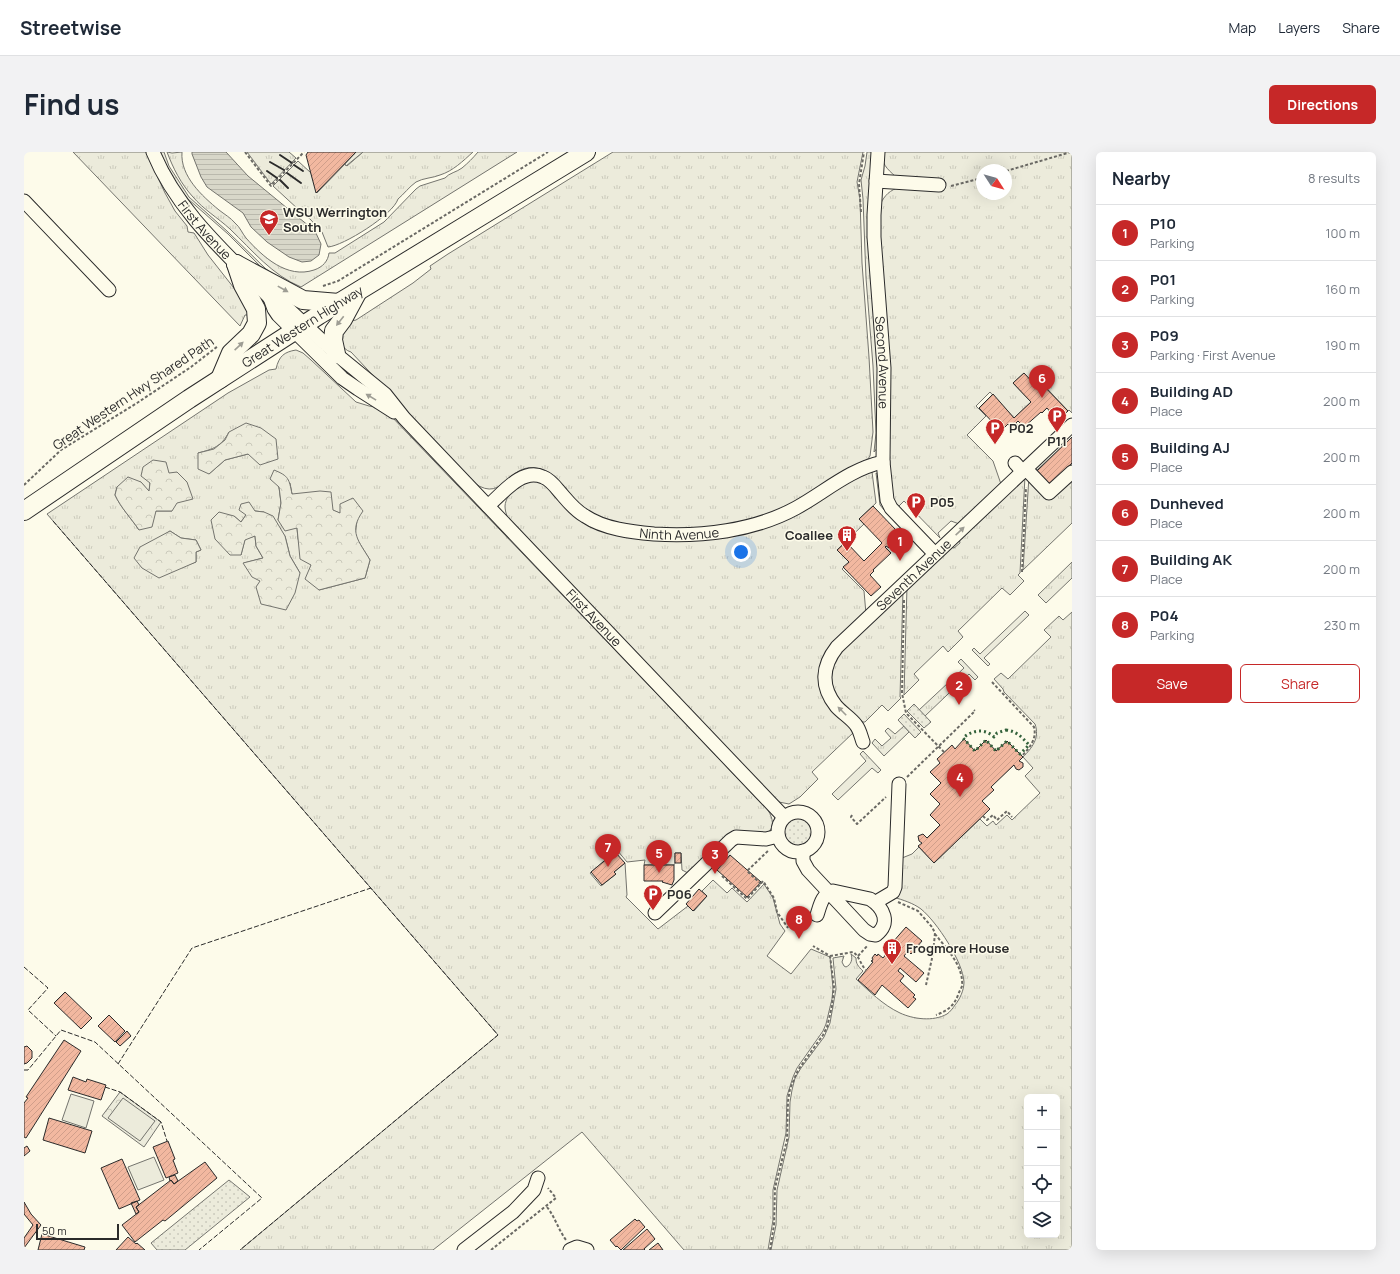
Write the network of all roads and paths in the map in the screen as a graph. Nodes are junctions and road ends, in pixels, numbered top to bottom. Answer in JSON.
{"nodes":[{"id":1,"x":153,"y":152,"type":"edge"},
{"id":2,"x":245,"y":152,"type":"edge"},
{"id":3,"x":304,"y":152,"type":"edge"},
{"id":4,"x":548,"y":152,"type":"edge"},
{"id":5,"x":586,"y":152,"type":"edge"},
{"id":6,"x":878,"y":152,"type":"edge"},
{"id":7,"x":1071,"y":152,"type":"edge"},
{"id":8,"x":1012,"y":169,"type":"edge"},
{"id":9,"x":976,"y":180,"type":"edge"},
{"id":10,"x":876,"y":181,"type":"junction"},
{"id":11,"x":939,"y":185,"type":"joint"},
{"id":12,"x":24,"y":201,"type":"edge"},
{"id":13,"x":236,"y":264,"type":"junction"},
{"id":14,"x":321,"y":287,"type":"dead end"},
{"id":15,"x":109,"y":290,"type":"dead end"},
{"id":16,"x":358,"y":290,"type":"junction"},
{"id":17,"x":339,"y":303,"type":"junction"},
{"id":18,"x":299,"y":328,"type":"junction"},
{"id":19,"x":219,"y":345,"type":"dead end"},
{"id":20,"x":336,"y":354,"type":"junction"},
{"id":21,"x":220,"y":379,"type":"junction"},
{"id":22,"x":404,"y":418,"type":"junction"},
{"id":23,"x":1072,"y":425,"type":"edge"},
{"id":24,"x":883,"y":462,"type":"junction"},
{"id":25,"x":1021,"y":468,"type":"junction"},
{"id":26,"x":1072,"y":472,"type":"edge"},
{"id":27,"x":24,"y":485,"type":"edge"},
{"id":28,"x":488,"y":506,"type":"junction"},
{"id":29,"x":24,"y":511,"type":"edge"},
{"id":30,"x":935,"y":554,"type":"junction"},
{"id":31,"x":1022,"y":572,"type":"dead end"},
{"id":32,"x":905,"y":583,"type":"junction"},
{"id":33,"x":992,"y":682,"type":"dead end"},
{"id":34,"x":974,"y":710,"type":"dead end"},
{"id":35,"x":863,"y":742,"type":"dead end"},
{"id":36,"x":939,"y":746,"type":"junction"},
{"id":37,"x":944,"y":752,"type":"dead end"},
{"id":38,"x":1022,"y":756,"type":"dead end"},
{"id":39,"x":899,"y":784,"type":"junction"},
{"id":40,"x":852,"y":815,"type":"dead end"},
{"id":41,"x":983,"y":816,"type":"dead end"},
{"id":42,"x":784,"y":817,"type":"junction"},
{"id":43,"x":1012,"y":817,"type":"dead end"},
{"id":44,"x":779,"y":838,"type":"junction"},
{"id":45,"x":803,"y":851,"type":"junction"},
{"id":46,"x":722,"y":876,"type":"dead end"},
{"id":47,"x":761,"y":884,"type":"junction"},
{"id":48,"x":828,"y":893,"type":"junction"},
{"id":49,"x":876,"y":902,"type":"junction"},
{"id":50,"x":897,"y":902,"type":"dead end"},
{"id":51,"x":655,"y":913,"type":"dead end"},
{"id":52,"x":817,"y":915,"type":"dead end"},
{"id":53,"x":788,"y":928,"type":"dead end"},
{"id":54,"x":934,"y":933,"type":"junction"},
{"id":55,"x":813,"y":946,"type":"dead end"},
{"id":56,"x":830,"y":956,"type":"junction"},
{"id":57,"x":866,"y":970,"type":"dead end"},
{"id":58,"x":926,"y":985,"type":"dead end"},
{"id":59,"x":936,"y":1015,"type":"dead end"},
{"id":60,"x":538,"y":1178,"type":"dead end"},
{"id":61,"x":554,"y":1195,"type":"dead end"},
{"id":62,"x":547,"y":1207,"type":"junction"},
{"id":63,"x":568,"y":1245,"type":"edge"},
{"id":64,"x":464,"y":1250,"type":"edge"},
{"id":65,"x":491,"y":1250,"type":"edge"},
{"id":66,"x":587,"y":1250,"type":"edge"},
{"id":67,"x":770,"y":1250,"type":"edge"}],
"edges":[{"from":1,"to":13,"type":"street","name":"First Avenue"},
{"from":2,"to":3,"type":"path"},
{"from":4,"to":14,"type":"path"},
{"from":5,"to":16,"type":"highway","name":"Great Western Highway"},
{"from":6,"to":10,"type":"street","name":"Second Avenue"},
{"from":7,"to":8,"type":"path"},
{"from":9,"to":11,"type":"path"},
{"from":10,"to":11,"type":"street"},
{"from":10,"to":24,"type":"street","name":"Second Avenue"},
{"from":12,"to":15,"type":"street"},
{"from":13,"to":17,"type":"highway","one_way":true},
{"from":13,"to":18,"type":"street","name":"First Avenue"},
{"from":21,"to":13,"type":"highway","one_way":true},
{"from":16,"to":17,"type":"highway","name":"Great Western Highway"},
{"from":16,"to":20,"type":"highway","one_way":true},
{"from":17,"to":18,"type":"highway","name":"Great Western Highway"},
{"from":18,"to":20,"type":"street","name":"First Avenue"},
{"from":18,"to":21,"type":"highway","name":"Great Western Highway"},
{"from":22,"to":18,"type":"street","name":"First Avenue","one_way":true},
{"from":19,"to":27,"type":"path","name":"Great Western Hwy Shared Path"},
{"from":20,"to":22,"type":"street","name":"First Avenue"},
{"from":21,"to":29,"type":"highway","name":"Great Western Highway"},
{"from":22,"to":28,"type":"street","name":"First Avenue"},
{"from":23,"to":25,"type":"street","name":"Seventh Avenue"},
{"from":24,"to":28,"type":"street","name":"Ninth Avenue"},
{"from":24,"to":30,"type":"street","name":"Second Avenue"},
{"from":25,"to":26,"type":"street"},
{"from":30,"to":25,"type":"street","name":"Seventh Avenue","one_way":true},
{"from":25,"to":31,"type":"path"},
{"from":28,"to":42,"type":"street","name":"First Avenue"},
{"from":30,"to":32,"type":"street","name":"Seventh Avenue"},
{"from":35,"to":32,"type":"street","name":"Seventh Avenue","one_way":true},
{"from":32,"to":36,"type":"path"},
{"from":33,"to":38,"type":"path"},
{"from":34,"to":36,"type":"path"},
{"from":36,"to":37,"type":"path"},
{"from":36,"to":39,"type":"path"},
{"from":39,"to":40,"type":"path"},
{"from":39,"to":49,"type":"street"},
{"from":41,"to":43,"type":"path"},
{"from":42,"to":44,"type":"street"},
{"from":42,"to":45,"type":"street"},
{"from":44,"to":45,"type":"street"},
{"from":44,"to":47,"type":"path"},
{"from":44,"to":51,"type":"street"},
{"from":45,"to":48,"type":"street"},
{"from":46,"to":47,"type":"path"},
{"from":47,"to":53,"type":"path"},
{"from":48,"to":49,"type":"street"},
{"from":48,"to":49,"type":"street"},
{"from":48,"to":52,"type":"street"},
{"from":50,"to":54,"type":"path"},
{"from":54,"to":58,"type":"path"},
{"from":54,"to":59,"type":"path"},
{"from":55,"to":56,"type":"path"},
{"from":56,"to":57,"type":"path"},
{"from":56,"to":67,"type":"path"},
{"from":60,"to":64,"type":"street"},
{"from":61,"to":62,"type":"path"},
{"from":62,"to":63,"type":"path"},
{"from":62,"to":65,"type":"path"},
{"from":63,"to":66,"type":"street"}]}
